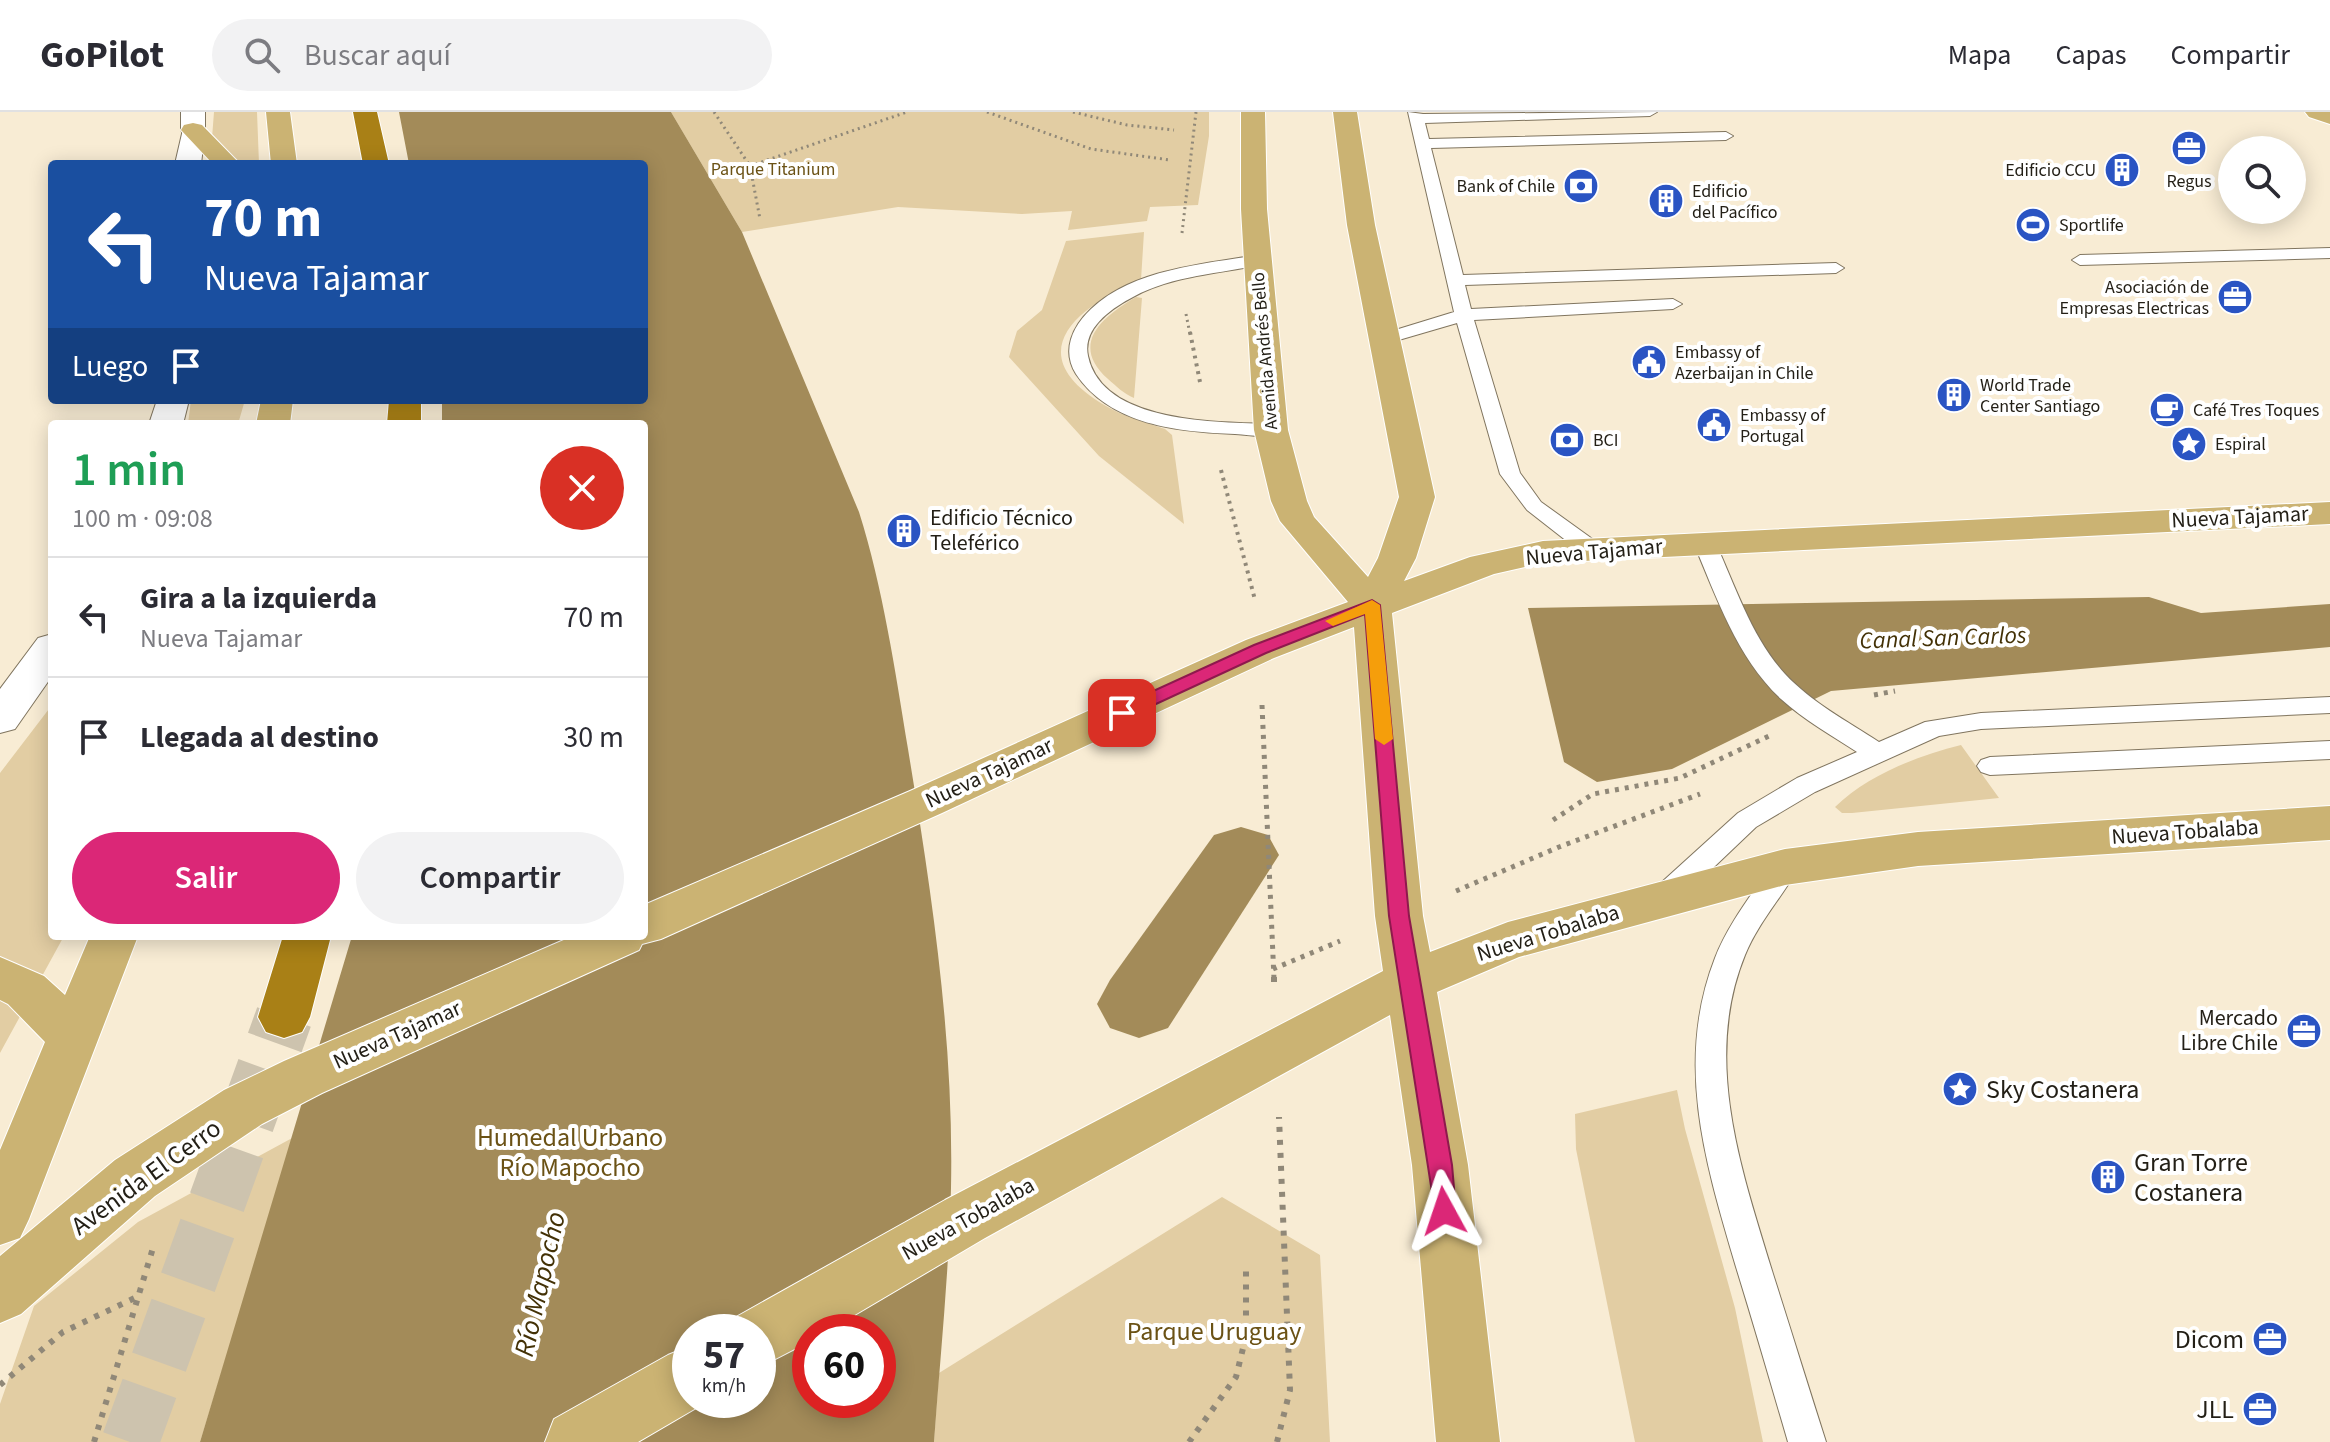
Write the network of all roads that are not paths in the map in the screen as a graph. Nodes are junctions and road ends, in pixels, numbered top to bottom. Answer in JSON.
{"nodes":[{"id":1,"x":278,"y":112,"type":"edge"},
{"id":2,"x":365,"y":112,"type":"edge"},
{"id":3,"x":1253,"y":112,"type":"edge"},
{"id":4,"x":1345,"y":112,"type":"edge"},
{"id":5,"x":1650,"y":112,"type":"edge"},
{"id":6,"x":2317,"y":112,"type":"edge"},
{"id":7,"x":1415,"y":116,"type":"edge"},
{"id":8,"x":2330,"y":117,"type":"edge"},
{"id":9,"x":193,"y":121,"type":"edge"},
{"id":10,"x":1726,"y":136,"type":"dead end"},
{"id":11,"x":1422,"y":144,"type":"junction"},
{"id":12,"x":188,"y":160,"type":"edge"},
{"id":13,"x":224,"y":160,"type":"edge"},
{"id":14,"x":284,"y":160,"type":"edge"},
{"id":15,"x":375,"y":160,"type":"edge"},
{"id":16,"x":2330,"y":253,"type":"edge"},
{"id":17,"x":1258,"y":260,"type":"junction"},
{"id":18,"x":2080,"y":260,"type":"dead end"},
{"id":19,"x":1836,"y":268,"type":"dead end"},
{"id":20,"x":1455,"y":280,"type":"junction"},
{"id":21,"x":1673,"y":304,"type":"dead end"},
{"id":22,"x":1464,"y":315,"type":"junction"},
{"id":23,"x":1385,"y":339,"type":"junction"},
{"id":24,"x":1271,"y":430,"type":"junction"},
{"id":25,"x":2330,"y":513,"type":"edge"},
{"id":26,"x":1705,"y":544,"type":"junction"},
{"id":27,"x":1590,"y":548,"type":"junction"},
{"id":28,"x":1372,"y":605,"type":"junction"},
{"id":29,"x":48,"y":653,"type":"edge"},
{"id":30,"x":2330,"y":705,"type":"edge"},
{"id":31,"x":0,"y":719,"type":"edge"},
{"id":32,"x":2330,"y":750,"type":"edge"},
{"id":33,"x":1878,"y":754,"type":"junction"},
{"id":34,"x":1990,"y":766,"type":"dead end"},
{"id":35,"x":2330,"y":823,"type":"edge"},
{"id":36,"x":1785,"y":867,"type":"junction"},
{"id":37,"x":1659,"y":901,"type":"junction"},
{"id":38,"x":648,"y":924,"type":"edge"},
{"id":39,"x":112,"y":940,"type":"edge"},
{"id":40,"x":306,"y":940,"type":"edge"},
{"id":41,"x":613,"y":940,"type":"edge"},
{"id":42,"x":0,"y":977,"type":"edge"},
{"id":43,"x":1410,"y":981,"type":"junction"},
{"id":44,"x":284,"y":1017,"type":"tunnel mouth"},
{"id":45,"x":75,"y":1038,"type":"junction"},
{"id":46,"x":303,"y":1077,"type":"joint"},
{"id":47,"x":0,"y":1219,"type":"edge"},
{"id":48,"x":0,"y":1294,"type":"edge"},
{"id":49,"x":776,"y":1328,"type":"edge"},
{"id":50,"x":672,"y":1387,"type":"edge"},
{"id":51,"x":577,"y":1442,"type":"edge"},
{"id":52,"x":1468,"y":1442,"type":"edge"},
{"id":53,"x":1807,"y":1442,"type":"edge"}],
"edges":[{"from":1,"to":14,"type":"main road"},
{"from":2,"to":15,"type":"highway"},
{"from":3,"to":17,"type":"main road","name":"Avenida Andrés Bello"},
{"from":4,"to":23,"type":"main road"},
{"from":5,"to":7,"type":"lane"},
{"from":6,"to":8,"type":"main road"},
{"from":7,"to":11,"type":"lane"},
{"from":9,"to":12,"type":"street"},
{"from":9,"to":13,"type":"main road"},
{"from":10,"to":11,"type":"lane"},
{"from":11,"to":20,"type":"lane"},
{"from":16,"to":18,"type":"lane"},
{"from":17,"to":24,"type":"main road","name":"Avenida Andrés Bello"},
{"from":17,"to":24,"type":"lane"},
{"from":19,"to":20,"type":"lane"},
{"from":20,"to":22,"type":"lane"},
{"from":21,"to":22,"type":"lane"},
{"from":22,"to":23,"type":"lane"},
{"from":22,"to":27,"type":"lane"},
{"from":23,"to":28,"type":"main road"},
{"from":24,"to":28,"type":"main road","name":"Avenida Andrés Bello"},
{"from":25,"to":26,"type":"main road","name":"Nueva Tajamar"},
{"from":26,"to":27,"type":"main road","name":"Nueva Tajamar"},
{"from":26,"to":33,"type":"lane"},
{"from":27,"to":28,"type":"main road","name":"Nueva Tajamar"},
{"from":28,"to":38,"type":"main road","name":"Nueva Tajamar"},
{"from":28,"to":43,"type":"main road"},
{"from":29,"to":31,"type":"street"},
{"from":30,"to":33,"type":"lane"},
{"from":32,"to":34,"type":"lane"},
{"from":33,"to":37,"type":"lane"},
{"from":35,"to":36,"type":"main road","name":"Nueva Tobalaba"},
{"from":36,"to":37,"type":"main road","name":"Nueva Tobalaba"},
{"from":36,"to":53,"type":"lane"},
{"from":37,"to":43,"type":"main road","name":"Nueva Tobalaba"},
{"from":39,"to":45,"type":"main road"},
{"from":40,"to":44,"type":"highway"},
{"from":41,"to":46,"type":"main road","name":"Nueva Tajamar"},
{"from":42,"to":45,"type":"main road"},
{"from":43,"to":49,"type":"main road","name":"Nueva Tobalaba"},
{"from":43,"to":52,"type":"main road"},
{"from":45,"to":47,"type":"main road"},
{"from":46,"to":48,"type":"main road","name":"Avenida El Cerro"},
{"from":50,"to":51,"type":"main road"}]}
